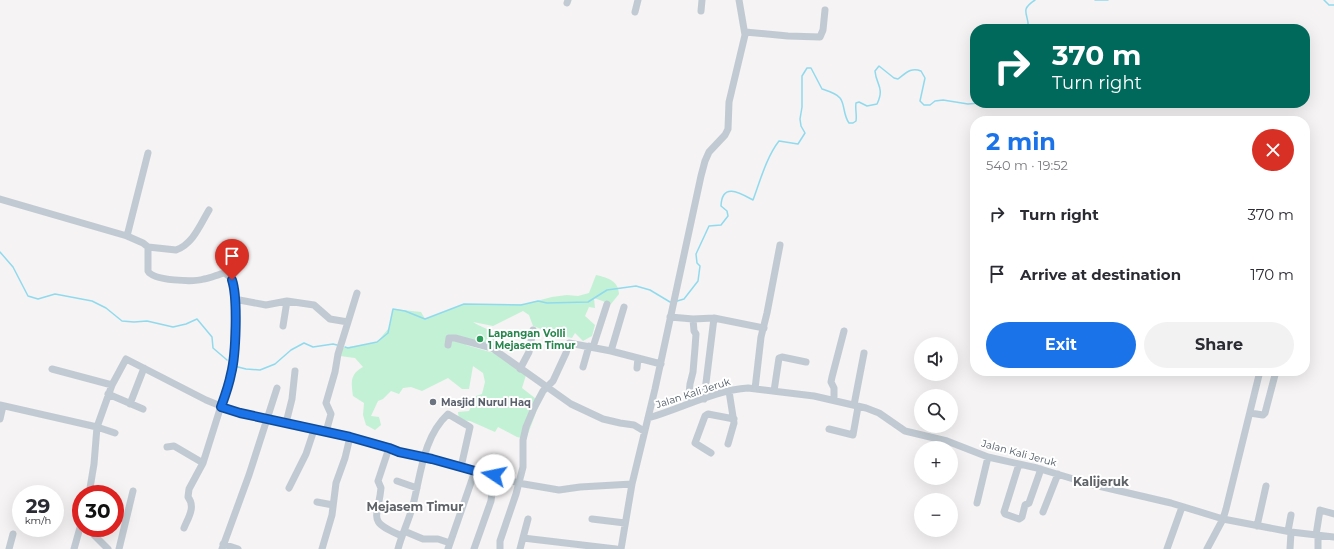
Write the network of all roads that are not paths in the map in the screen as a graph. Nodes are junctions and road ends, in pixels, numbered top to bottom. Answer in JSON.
{"nodes":[{"id":1,"x":638,"y":0,"type":"edge"},
{"id":2,"x":702,"y":0,"type":"edge"},
{"id":3,"x":739,"y":0,"type":"edge"},
{"id":4,"x":825,"y":10,"type":"dead end"},
{"id":5,"x":701,"y":11,"type":"dead end"},
{"id":6,"x":634,"y":12,"type":"dead end"},
{"id":7,"x":745,"y":32,"type":"junction"},
{"id":8,"x":148,"y":153,"type":"dead end"},
{"id":9,"x":0,"y":199,"type":"edge"},
{"id":10,"x":208,"y":210,"type":"dead end"},
{"id":11,"x":127,"y":236,"type":"junction"},
{"id":12,"x":780,"y":245,"type":"dead end"},
{"id":13,"x":148,"y":248,"type":"junction"},
{"id":14,"x":357,"y":294,"type":"dead end"},
{"id":15,"x":234,"y":299,"type":"junction"},
{"id":16,"x":287,"y":301,"type":"junction"},
{"id":17,"x":607,"y":304,"type":"dead end"},
{"id":18,"x":624,"y":307,"type":"dead end"},
{"id":19,"x":670,"y":317,"type":"junction"},
{"id":20,"x":714,"y":318,"type":"junction"},
{"id":21,"x":693,"y":319,"type":"junction"},
{"id":22,"x":348,"y":322,"type":"junction"},
{"id":23,"x":283,"y":326,"type":"dead end"},
{"id":24,"x":764,"y":328,"type":"junction"},
{"id":25,"x":533,"y":330,"type":"dead end"},
{"id":26,"x":844,"y":331,"type":"dead end"},
{"id":27,"x":448,"y":346,"type":"dead end"},
{"id":28,"x":591,"y":346,"type":"junction"},
{"id":29,"x":611,"y":351,"type":"junction"},
{"id":30,"x":864,"y":353,"type":"dead end"},
{"id":31,"x":638,"y":358,"type":"junction"},
{"id":32,"x":806,"y":362,"type":"dead end"},
{"id":33,"x":660,"y":364,"type":"junction"},
{"id":34,"x":583,"y":367,"type":"dead end"},
{"id":35,"x":52,"y":368,"type":"dead end"},
{"id":36,"x":144,"y":368,"type":"junction"},
{"id":37,"x":637,"y":368,"type":"dead end"},
{"id":38,"x":520,"y":369,"type":"junction"},
{"id":39,"x":295,"y":370,"type":"dead end"},
{"id":40,"x":1259,"y":376,"type":"edge"},
{"id":41,"x":1275,"y":376,"type":"edge"},
{"id":42,"x":112,"y":385,"type":"junction"},
{"id":43,"x":277,"y":388,"type":"dead end"},
{"id":44,"x":547,"y":388,"type":"junction"},
{"id":45,"x":755,"y":389,"type":"junction"},
{"id":46,"x":729,"y":391,"type":"junction"},
{"id":47,"x":774,"y":391,"type":"junction"},
{"id":48,"x":108,"y":394,"type":"junction"},
{"id":49,"x":704,"y":399,"type":"junction"},
{"id":50,"x":834,"y":400,"type":"junction"},
{"id":51,"x":130,"y":404,"type":"junction"},
{"id":52,"x":688,"y":404,"type":"junction"},
{"id":53,"x":1,"y":406,"type":"edge"},
{"id":54,"x":856,"y":406,"type":"junction"},
{"id":55,"x":221,"y":407,"type":"junction"},
{"id":56,"x":143,"y":409,"type":"dead end"},
{"id":57,"x":1250,"y":412,"type":"junction"},
{"id":58,"x":267,"y":418,"type":"junction"},
{"id":59,"x":0,"y":419,"type":"edge"},
{"id":60,"x":734,"y":419,"type":"junction"},
{"id":61,"x":286,"y":423,"type":"junction"},
{"id":62,"x":645,"y":426,"type":"junction"},
{"id":63,"x":97,"y":427,"type":"junction"},
{"id":64,"x":829,"y":429,"type":"dead end"},
{"id":65,"x":314,"y":430,"type":"junction"},
{"id":66,"x":326,"y":432,"type":"junction"},
{"id":67,"x":114,"y":433,"type":"dead end"},
{"id":68,"x":350,"y":437,"type":"junction"},
{"id":69,"x":728,"y":444,"type":"dead end"},
{"id":70,"x":166,"y":447,"type":"dead end"},
{"id":71,"x":389,"y":448,"type":"junction"},
{"id":72,"x":711,"y":453,"type":"dead end"},
{"id":73,"x":425,"y":457,"type":"junction"},
{"id":74,"x":988,"y":457,"type":"junction"},
{"id":75,"x":496,"y":458,"type":"dead end"},
{"id":76,"x":203,"y":463,"type":"junction"},
{"id":77,"x":1019,"y":464,"type":"junction"},
{"id":78,"x":461,"y":467,"type":"junction"},
{"id":79,"x":1042,"y":469,"type":"junction"},
{"id":80,"x":475,"y":471,"type":"junction"},
{"id":81,"x":1058,"y":474,"type":"junction"},
{"id":82,"x":494,"y":475,"type":"junction"},
{"id":83,"x":397,"y":481,"type":"dead end"},
{"id":84,"x":518,"y":483,"type":"junction"},
{"id":85,"x":632,"y":484,"type":"junction"},
{"id":86,"x":90,"y":485,"type":"edge"},
{"id":87,"x":1266,"y":486,"type":"dead end"},
{"id":88,"x":290,"y":488,"type":"dead end"},
{"id":89,"x":417,"y":488,"type":"junction"},
{"id":90,"x":133,"y":491,"type":"dead end"},
{"id":91,"x":317,"y":502,"type":"dead end"},
{"id":92,"x":977,"y":503,"type":"dead end"},
{"id":93,"x":333,"y":505,"type":"junction"},
{"id":94,"x":1182,"y":507,"type":"junction"},
{"id":95,"x":1043,"y":512,"type":"dead end"},
{"id":96,"x":1334,"y":514,"type":"edge"},
{"id":97,"x":1291,"y":515,"type":"dead end"},
{"id":98,"x":528,"y":519,"type":"dead end"},
{"id":99,"x":592,"y":519,"type":"dead end"},
{"id":100,"x":1223,"y":519,"type":"junction"},
{"id":101,"x":625,"y":524,"type":"junction"},
{"id":102,"x":1257,"y":526,"type":"junction"},
{"id":103,"x":184,"y":528,"type":"dead end"},
{"id":104,"x":1290,"y":531,"type":"junction"},
{"id":105,"x":403,"y":534,"type":"junction"},
{"id":106,"x":1317,"y":535,"type":"junction"},
{"id":107,"x":12,"y":537,"type":"edge"},
{"id":108,"x":77,"y":537,"type":"edge"},
{"id":109,"x":96,"y":537,"type":"edge"},
{"id":110,"x":1334,"y":537,"type":"edge"},
{"id":111,"x":526,"y":538,"type":"junction"},
{"id":112,"x":223,"y":546,"type":"edge"},
{"id":113,"x":449,"y":546,"type":"edge"},
{"id":114,"x":9,"y":549,"type":"edge"},
{"id":115,"x":74,"y":549,"type":"edge"},
{"id":116,"x":108,"y":549,"type":"edge"},
{"id":117,"x":119,"y":549,"type":"edge"},
{"id":118,"x":238,"y":549,"type":"edge"},
{"id":119,"x":322,"y":549,"type":"edge"},
{"id":120,"x":398,"y":549,"type":"edge"},
{"id":121,"x":474,"y":549,"type":"edge"},
{"id":122,"x":500,"y":549,"type":"edge"},
{"id":123,"x":520,"y":549,"type":"edge"},
{"id":124,"x":616,"y":549,"type":"edge"},
{"id":125,"x":621,"y":549,"type":"edge"},
{"id":126,"x":1167,"y":549,"type":"edge"},
{"id":127,"x":1207,"y":549,"type":"edge"},
{"id":128,"x":1290,"y":549,"type":"edge"},
{"id":129,"x":1318,"y":549,"type":"edge"}],
"edges":[{"from":1,"to":6,"type":"street"},
{"from":2,"to":5,"type":"street"},
{"from":3,"to":7,"type":"street"},
{"from":4,"to":7,"type":"street"},
{"from":7,"to":19,"type":"street"},
{"from":8,"to":11,"type":"street"},
{"from":9,"to":11,"type":"street"},
{"from":10,"to":13,"type":"street"},
{"from":11,"to":13,"type":"street"},
{"from":12,"to":24,"type":"street"},
{"from":13,"to":15,"type":"street"},
{"from":14,"to":22,"type":"street"},
{"from":15,"to":16,"type":"street"},
{"from":15,"to":55,"type":"street"},
{"from":16,"to":22,"type":"street"},
{"from":16,"to":23,"type":"street"},
{"from":17,"to":28,"type":"street"},
{"from":18,"to":29,"type":"street"},
{"from":19,"to":21,"type":"street"},
{"from":19,"to":33,"type":"street"},
{"from":20,"to":21,"type":"street"},
{"from":20,"to":24,"type":"street"},
{"from":20,"to":49,"type":"street"},
{"from":21,"to":52,"type":"street"},
{"from":22,"to":66,"type":"street"},
{"from":24,"to":45,"type":"street"},
{"from":25,"to":38,"type":"street"},
{"from":26,"to":50,"type":"street"},
{"from":27,"to":38,"type":"street"},
{"from":28,"to":29,"type":"street"},
{"from":28,"to":34,"type":"street"},
{"from":28,"to":44,"type":"street"},
{"from":29,"to":31,"type":"street"},
{"from":30,"to":54,"type":"street"},
{"from":31,"to":33,"type":"street"},
{"from":31,"to":37,"type":"street"},
{"from":32,"to":47,"type":"street"},
{"from":33,"to":62,"type":"street"},
{"from":35,"to":42,"type":"street"},
{"from":36,"to":42,"type":"street"},
{"from":36,"to":51,"type":"street"},
{"from":36,"to":55,"type":"street"},
{"from":38,"to":44,"type":"street"},
{"from":39,"to":61,"type":"street"},
{"from":40,"to":57,"type":"street"},
{"from":41,"to":57,"type":"street"},
{"from":42,"to":48,"type":"street"},
{"from":43,"to":58,"type":"street"},
{"from":44,"to":62,"type":"street"},
{"from":44,"to":84,"type":"street"},
{"from":45,"to":46,"type":"street","name":"Jalan Kali Jeruk"},
{"from":45,"to":47,"type":"street","name":"Jalan Kali Jeruk"},
{"from":46,"to":49,"type":"street","name":"Jalan Kali Jeruk"},
{"from":46,"to":60,"type":"street"},
{"from":47,"to":50,"type":"street","name":"Jalan Kali Jeruk"},
{"from":48,"to":51,"type":"street"},
{"from":48,"to":63,"type":"street"},
{"from":49,"to":52,"type":"street","name":"Jalan Kali Jeruk"},
{"from":50,"to":54,"type":"street","name":"Jalan Kali Jeruk"},
{"from":51,"to":56,"type":"street"},
{"from":52,"to":62,"type":"street","name":"Jalan Kali Jeruk"},
{"from":53,"to":59,"type":"street"},
{"from":53,"to":63,"type":"street"},
{"from":54,"to":64,"type":"street"},
{"from":54,"to":74,"type":"street","name":"Jalan Kali Jeruk"},
{"from":55,"to":58,"type":"street"},
{"from":55,"to":76,"type":"street"},
{"from":57,"to":100,"type":"street"},
{"from":58,"to":61,"type":"street"},
{"from":58,"to":112,"type":"street"},
{"from":60,"to":69,"type":"street"},
{"from":60,"to":72,"type":"street"},
{"from":61,"to":65,"type":"street"},
{"from":62,"to":85,"type":"street"},
{"from":63,"to":67,"type":"street"},
{"from":63,"to":86,"type":"street"},
{"from":65,"to":66,"type":"street"},
{"from":65,"to":88,"type":"street"},
{"from":66,"to":68,"type":"street"},
{"from":68,"to":71,"type":"street"},
{"from":68,"to":93,"type":"street"},
{"from":70,"to":76,"type":"street"},
{"from":71,"to":73,"type":"street"},
{"from":71,"to":105,"type":"street"},
{"from":73,"to":78,"type":"street"},
{"from":73,"to":78,"type":"street"},
{"from":73,"to":89,"type":"street"},
{"from":74,"to":77,"type":"street","name":"Jalan Kali Jeruk"},
{"from":74,"to":92,"type":"street"},
{"from":75,"to":82,"type":"street"},
{"from":76,"to":103,"type":"street"},
{"from":77,"to":79,"type":"street","name":"Jalan Kali Jeruk"},
{"from":77,"to":79,"type":"street"},
{"from":78,"to":80,"type":"street"},
{"from":79,"to":81,"type":"street","name":"Jalan Kali Jeruk"},
{"from":80,"to":82,"type":"street"},
{"from":80,"to":113,"type":"street"},
{"from":81,"to":94,"type":"street","name":"Jalan Kali Jeruk"},
{"from":81,"to":95,"type":"street"},
{"from":82,"to":84,"type":"street"},
{"from":82,"to":121,"type":"street"},
{"from":83,"to":89,"type":"street"},
{"from":84,"to":85,"type":"street"},
{"from":84,"to":122,"type":"street"},
{"from":85,"to":101,"type":"street"},
{"from":87,"to":102,"type":"street"},
{"from":89,"to":105,"type":"street"},
{"from":90,"to":117,"type":"street"},
{"from":91,"to":93,"type":"street"},
{"from":93,"to":119,"type":"street"},
{"from":94,"to":100,"type":"street","name":"Jalan Kali Jeruk"},
{"from":94,"to":126,"type":"street"},
{"from":96,"to":106,"type":"street"},
{"from":97,"to":104,"type":"street"},
{"from":98,"to":111,"type":"street"},
{"from":99,"to":101,"type":"street"},
{"from":100,"to":102,"type":"street","name":"Jalan Kali Jeruk"},
{"from":100,"to":127,"type":"street"},
{"from":101,"to":125,"type":"street"},
{"from":102,"to":104,"type":"street","name":"Jalan Kali Jeruk"},
{"from":104,"to":106,"type":"street","name":"Jalan Kali Jeruk"},
{"from":104,"to":128,"type":"street"},
{"from":105,"to":113,"type":"street"},
{"from":105,"to":120,"type":"street"},
{"from":106,"to":110,"type":"street","name":"Jalan Kali Jeruk"},
{"from":106,"to":129,"type":"street"},
{"from":107,"to":114,"type":"street"},
{"from":108,"to":115,"type":"street"},
{"from":109,"to":116,"type":"street"},
{"from":111,"to":123,"type":"street"},
{"from":111,"to":124,"type":"street"},
{"from":112,"to":118,"type":"street"}]}
